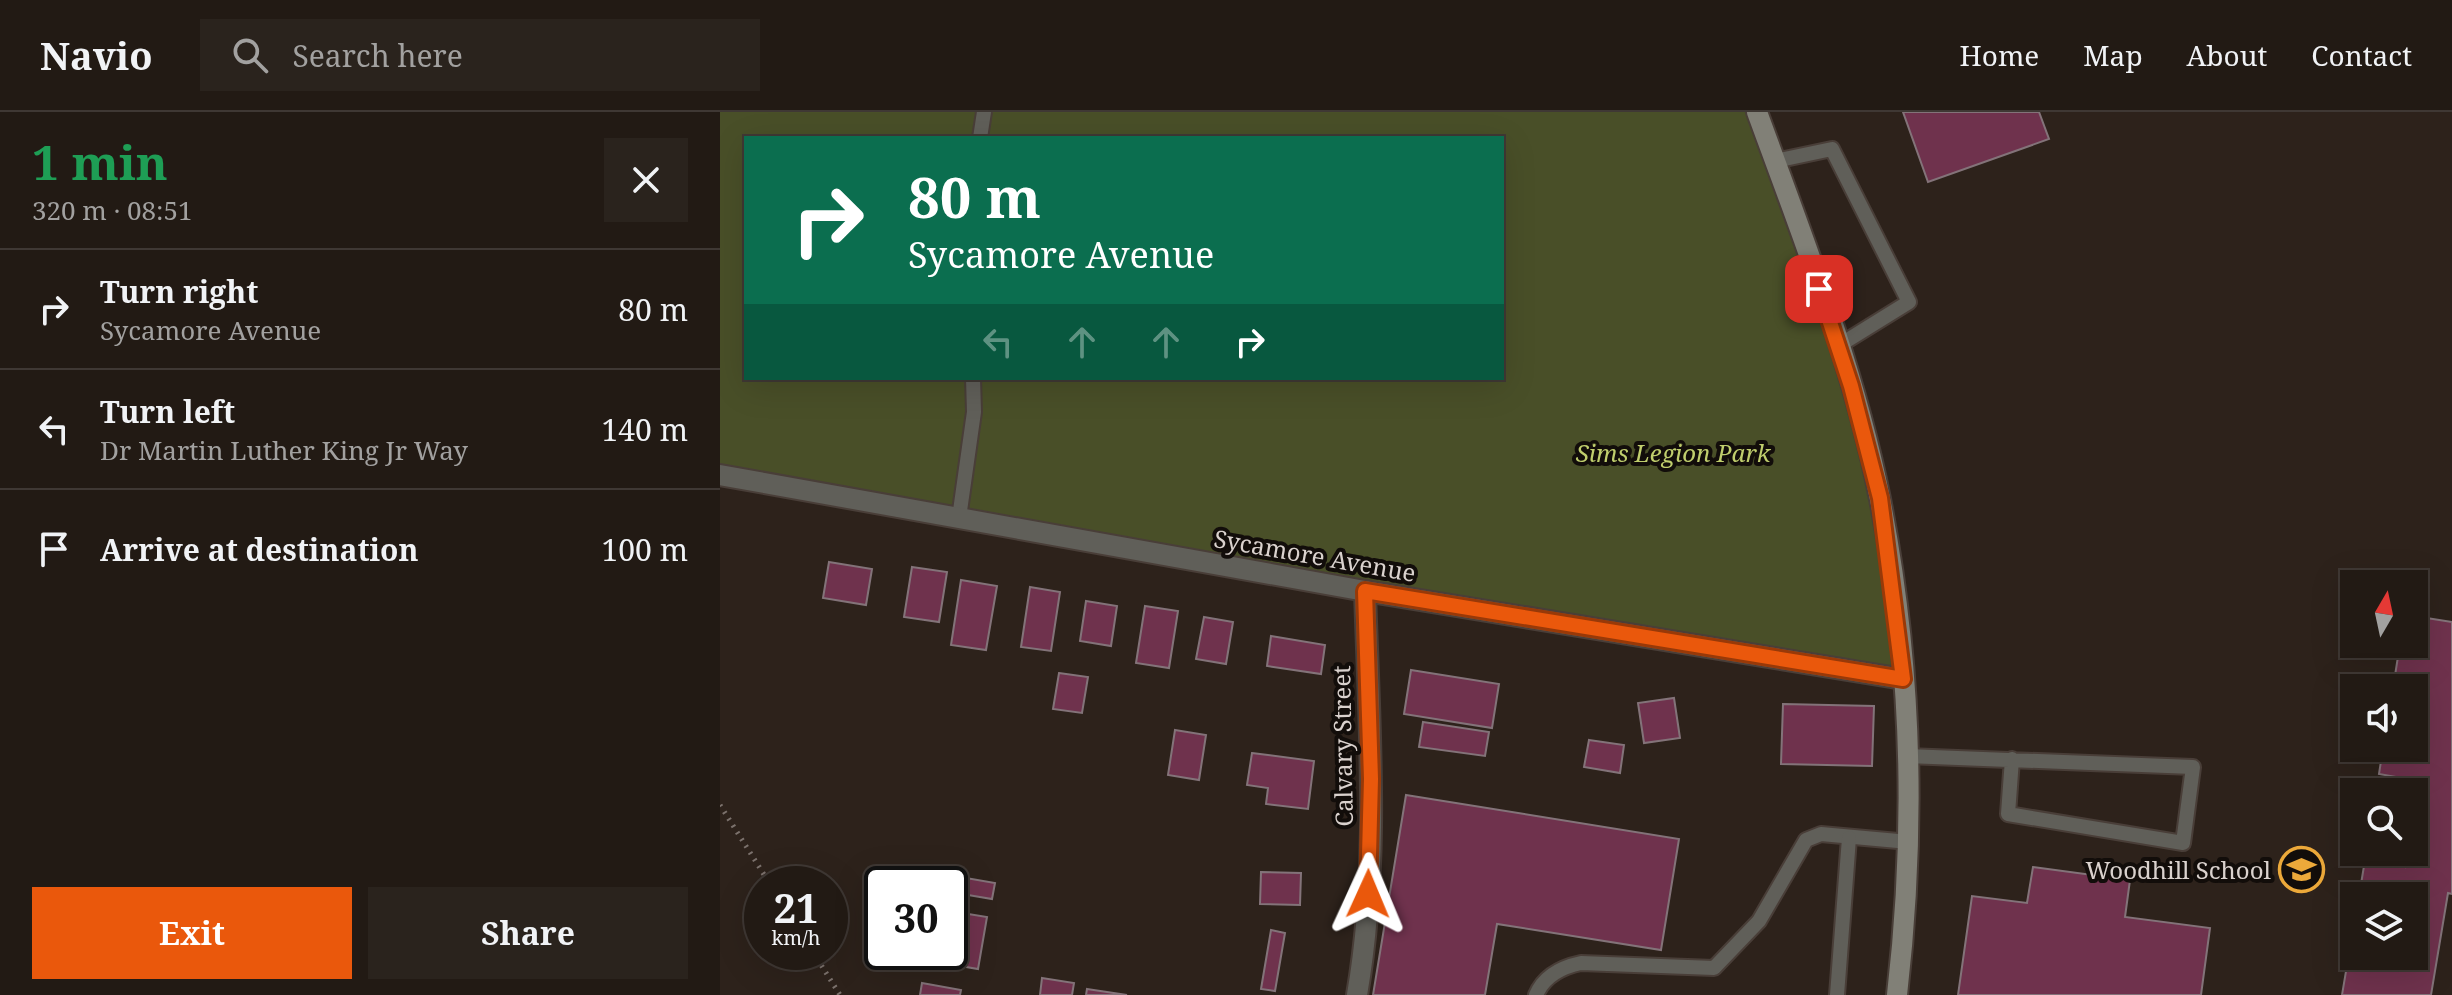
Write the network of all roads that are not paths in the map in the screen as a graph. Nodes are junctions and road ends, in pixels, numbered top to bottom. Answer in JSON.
{"nodes":[{"id":1,"x":984,"y":112,"type":"edge"},
{"id":2,"x":1757,"y":112,"type":"edge"},
{"id":3,"x":980,"y":136,"type":"edge"},
{"id":4,"x":1775,"y":161,"type":"junction"},
{"id":5,"x":1838,"y":346,"type":"junction"},
{"id":6,"x":973,"y":380,"type":"edge"},
{"id":7,"x":720,"y":475,"type":"edge"},
{"id":8,"x":959,"y":518,"type":"junction"},
{"id":9,"x":1365,"y":591,"type":"junction"},
{"id":10,"x":1903,"y":679,"type":"junction"},
{"id":11,"x":1907,"y":756,"type":"junction"},
{"id":12,"x":2012,"y":759,"type":"junction"},
{"id":13,"x":1849,"y":838,"type":"junction"},
{"id":14,"x":1909,"y":842,"type":"junction"},
{"id":15,"x":1357,"y":995,"type":"edge"},
{"id":16,"x":1536,"y":995,"type":"edge"},
{"id":17,"x":1837,"y":995,"type":"edge"},
{"id":18,"x":1897,"y":995,"type":"edge"}],
"edges":[{"from":1,"to":3,"type":"lane"},
{"from":2,"to":4,"type":"main road"},
{"from":4,"to":5,"type":"main road"},
{"from":4,"to":5,"type":"lane"},
{"from":5,"to":10,"type":"main road"},
{"from":6,"to":8,"type":"lane"},
{"from":7,"to":8,"type":"street","name":"Sycamore Avenue"},
{"from":8,"to":9,"type":"street","name":"Sycamore Avenue"},
{"from":9,"to":10,"type":"street","name":"Sycamore Avenue"},
{"from":9,"to":15,"type":"street","name":"Calvary Street"},
{"from":10,"to":11,"type":"main road"},
{"from":11,"to":12,"type":"lane"},
{"from":11,"to":14,"type":"main road"},
{"from":12,"to":12,"type":"lane"},
{"from":13,"to":14,"type":"lane"},
{"from":13,"to":16,"type":"lane"},
{"from":13,"to":17,"type":"lane"},
{"from":14,"to":18,"type":"main road"}]}
